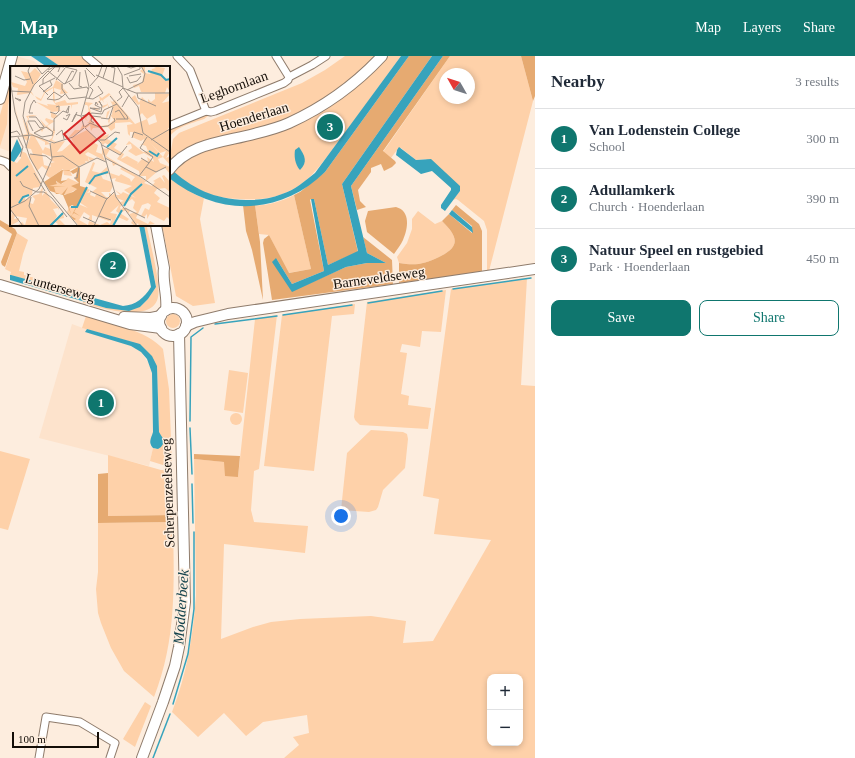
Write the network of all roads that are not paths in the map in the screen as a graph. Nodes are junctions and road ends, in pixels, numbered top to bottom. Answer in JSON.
{"nodes":[{"id":1,"x":5,"y":56,"type":"edge"},
{"id":2,"x":12,"y":56,"type":"edge"},
{"id":3,"x":86,"y":56,"type":"edge"},
{"id":4,"x":177,"y":56,"type":"edge"},
{"id":5,"x":276,"y":56,"type":"edge"},
{"id":6,"x":326,"y":56,"type":"edge"},
{"id":7,"x":382,"y":56,"type":"edge"},
{"id":8,"x":98,"y":66,"type":"edge"},
{"id":9,"x":0,"y":74,"type":"edge"},
{"id":10,"x":289,"y":77,"type":"junction"},
{"id":11,"x":0,"y":99,"type":"edge"},
{"id":12,"x":206,"y":111,"type":"junction"},
{"id":13,"x":170,"y":126,"type":"edge"},
{"id":14,"x":0,"y":160,"type":"edge"},
{"id":15,"x":10,"y":166,"type":"edge"},
{"id":16,"x":171,"y":167,"type":"edge"},
{"id":17,"x":156,"y":226,"type":"edge"},
{"id":18,"x":535,"y":269,"type":"edge"},
{"id":19,"x":0,"y":285,"type":"edge"},
{"id":20,"x":168,"y":311,"type":"junction"},
{"id":21,"x":185,"y":314,"type":"junction"},
{"id":22,"x":228,"y":314,"type":"junction"},
{"id":23,"x":112,"y":317,"type":"junction"},
{"id":24,"x":186,"y":326,"type":"junction"},
{"id":25,"x":171,"y":334,"type":"junction"},
{"id":26,"x":39,"y":758,"type":"edge"},
{"id":27,"x":110,"y":758,"type":"edge"},
{"id":28,"x":142,"y":758,"type":"edge"}],
"edges":[{"from":1,"to":9,"type":"main road"},
{"from":2,"to":11,"type":"main road"},
{"from":3,"to":8,"type":"street"},
{"from":4,"to":12,"type":"street"},
{"from":5,"to":10,"type":"street"},
{"from":6,"to":10,"type":"street","name":"Leghornlaan"},
{"from":7,"to":16,"type":"main road","name":"Hoenderlaan"},
{"from":10,"to":12,"type":"street","name":"Leghornlaan"},
{"from":12,"to":13,"type":"street","name":"Leghornlaan"},
{"from":14,"to":15,"type":"street"},
{"from":17,"to":20,"type":"main road"},
{"from":18,"to":22,"type":"main road","name":"Barneveldseweg"},
{"from":19,"to":23,"type":"main road","name":"Lunterseweg"},
{"from":20,"to":21,"type":"main road"},
{"from":20,"to":23,"type":"main road","name":"Lunterseweg"},
{"from":20,"to":25,"type":"main road"},
{"from":21,"to":22,"type":"main road","name":"Barneveldseweg"},
{"from":21,"to":24,"type":"main road"},
{"from":22,"to":24,"type":"main road","name":"Barneveldseweg"},
{"from":23,"to":25,"type":"main road","name":"Lunterseweg"},
{"from":24,"to":25,"type":"main road"},
{"from":25,"to":28,"type":"main road","name":"Scherpenzeelseweg"},
{"from":26,"to":27,"type":"street"}]}
